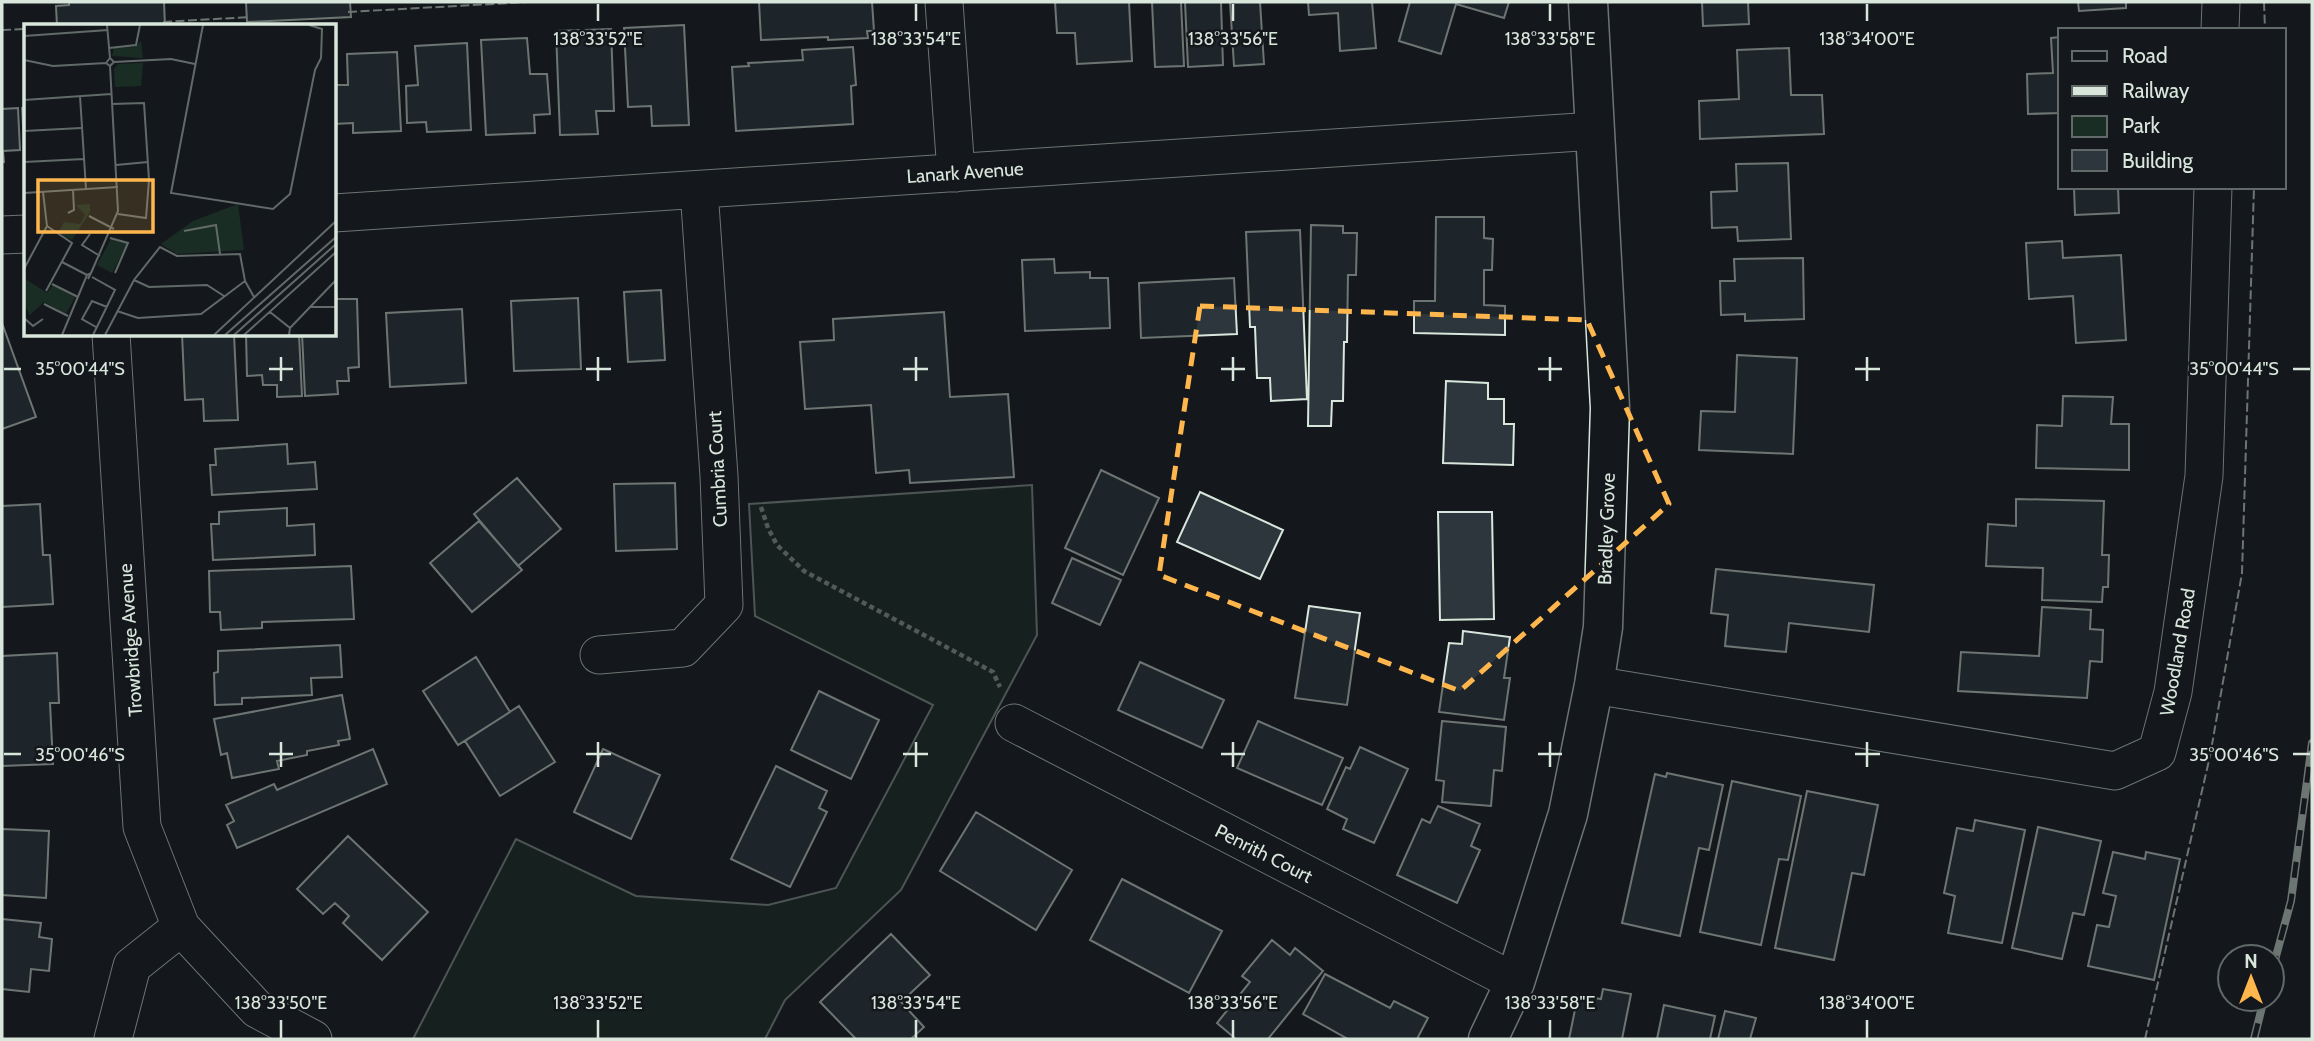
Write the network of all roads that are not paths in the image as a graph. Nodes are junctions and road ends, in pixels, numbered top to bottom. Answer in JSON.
{"nodes":[{"id":1,"x":944,"y":2,"type":"edge"},
{"id":2,"x":1588,"y":2,"type":"edge"},
{"id":3,"x":2221,"y":2,"type":"edge"},
{"id":4,"x":2220,"y":28,"type":"edge"},
{"id":5,"x":1595,"y":131,"type":"junction"},
{"id":6,"x":956,"y":173,"type":"junction"},
{"id":7,"x":2213,"y":189,"type":"edge"},
{"id":8,"x":699,"y":190,"type":"junction"},
{"id":9,"x":336,"y":214,"type":"edge"},
{"id":10,"x":24,"y":234,"type":"edge"},
{"id":11,"x":2,"y":235,"type":"edge"},
{"id":12,"x":111,"y":336,"type":"edge"},
{"id":13,"x":599,"y":655,"type":"dead end"},
{"id":14,"x":1594,"y":685,"type":"junction"},
{"id":15,"x":1014,"y":723,"type":"road end"},
{"id":16,"x":181,"y":928,"type":"junction"},
{"id":17,"x":1515,"y":982,"type":"junction"},
{"id":18,"x":113,"y":1039,"type":"edge"},
{"id":19,"x":313,"y":1039,"type":"edge"},
{"id":20,"x":1488,"y":1039,"type":"edge"}],
"edges":[{"from":1,"to":6,"type":"street"},
{"from":2,"to":5,"type":"street","name":"Bradley Grove"},
{"from":3,"to":4,"type":"street"},
{"from":5,"to":6,"type":"street","name":"Lanark Avenue"},
{"from":5,"to":14,"type":"street","name":"Bradley Grove"},
{"from":6,"to":8,"type":"street","name":"Lanark Avenue"},
{"from":7,"to":14,"type":"street","name":"Woodland Road"},
{"from":8,"to":9,"type":"street","name":"Lanark Avenue"},
{"from":8,"to":13,"type":"street","name":"Cumbria Court"},
{"from":10,"to":11,"type":"street"},
{"from":12,"to":16,"type":"street","name":"Trowbridge Avenue"},
{"from":14,"to":17,"type":"street","name":"Bradley Grove"},
{"from":15,"to":17,"type":"street","name":"Penrith Court"},
{"from":16,"to":18,"type":"street"},
{"from":16,"to":19,"type":"street"},
{"from":17,"to":20,"type":"street","name":"Bradley Grove"}]}
